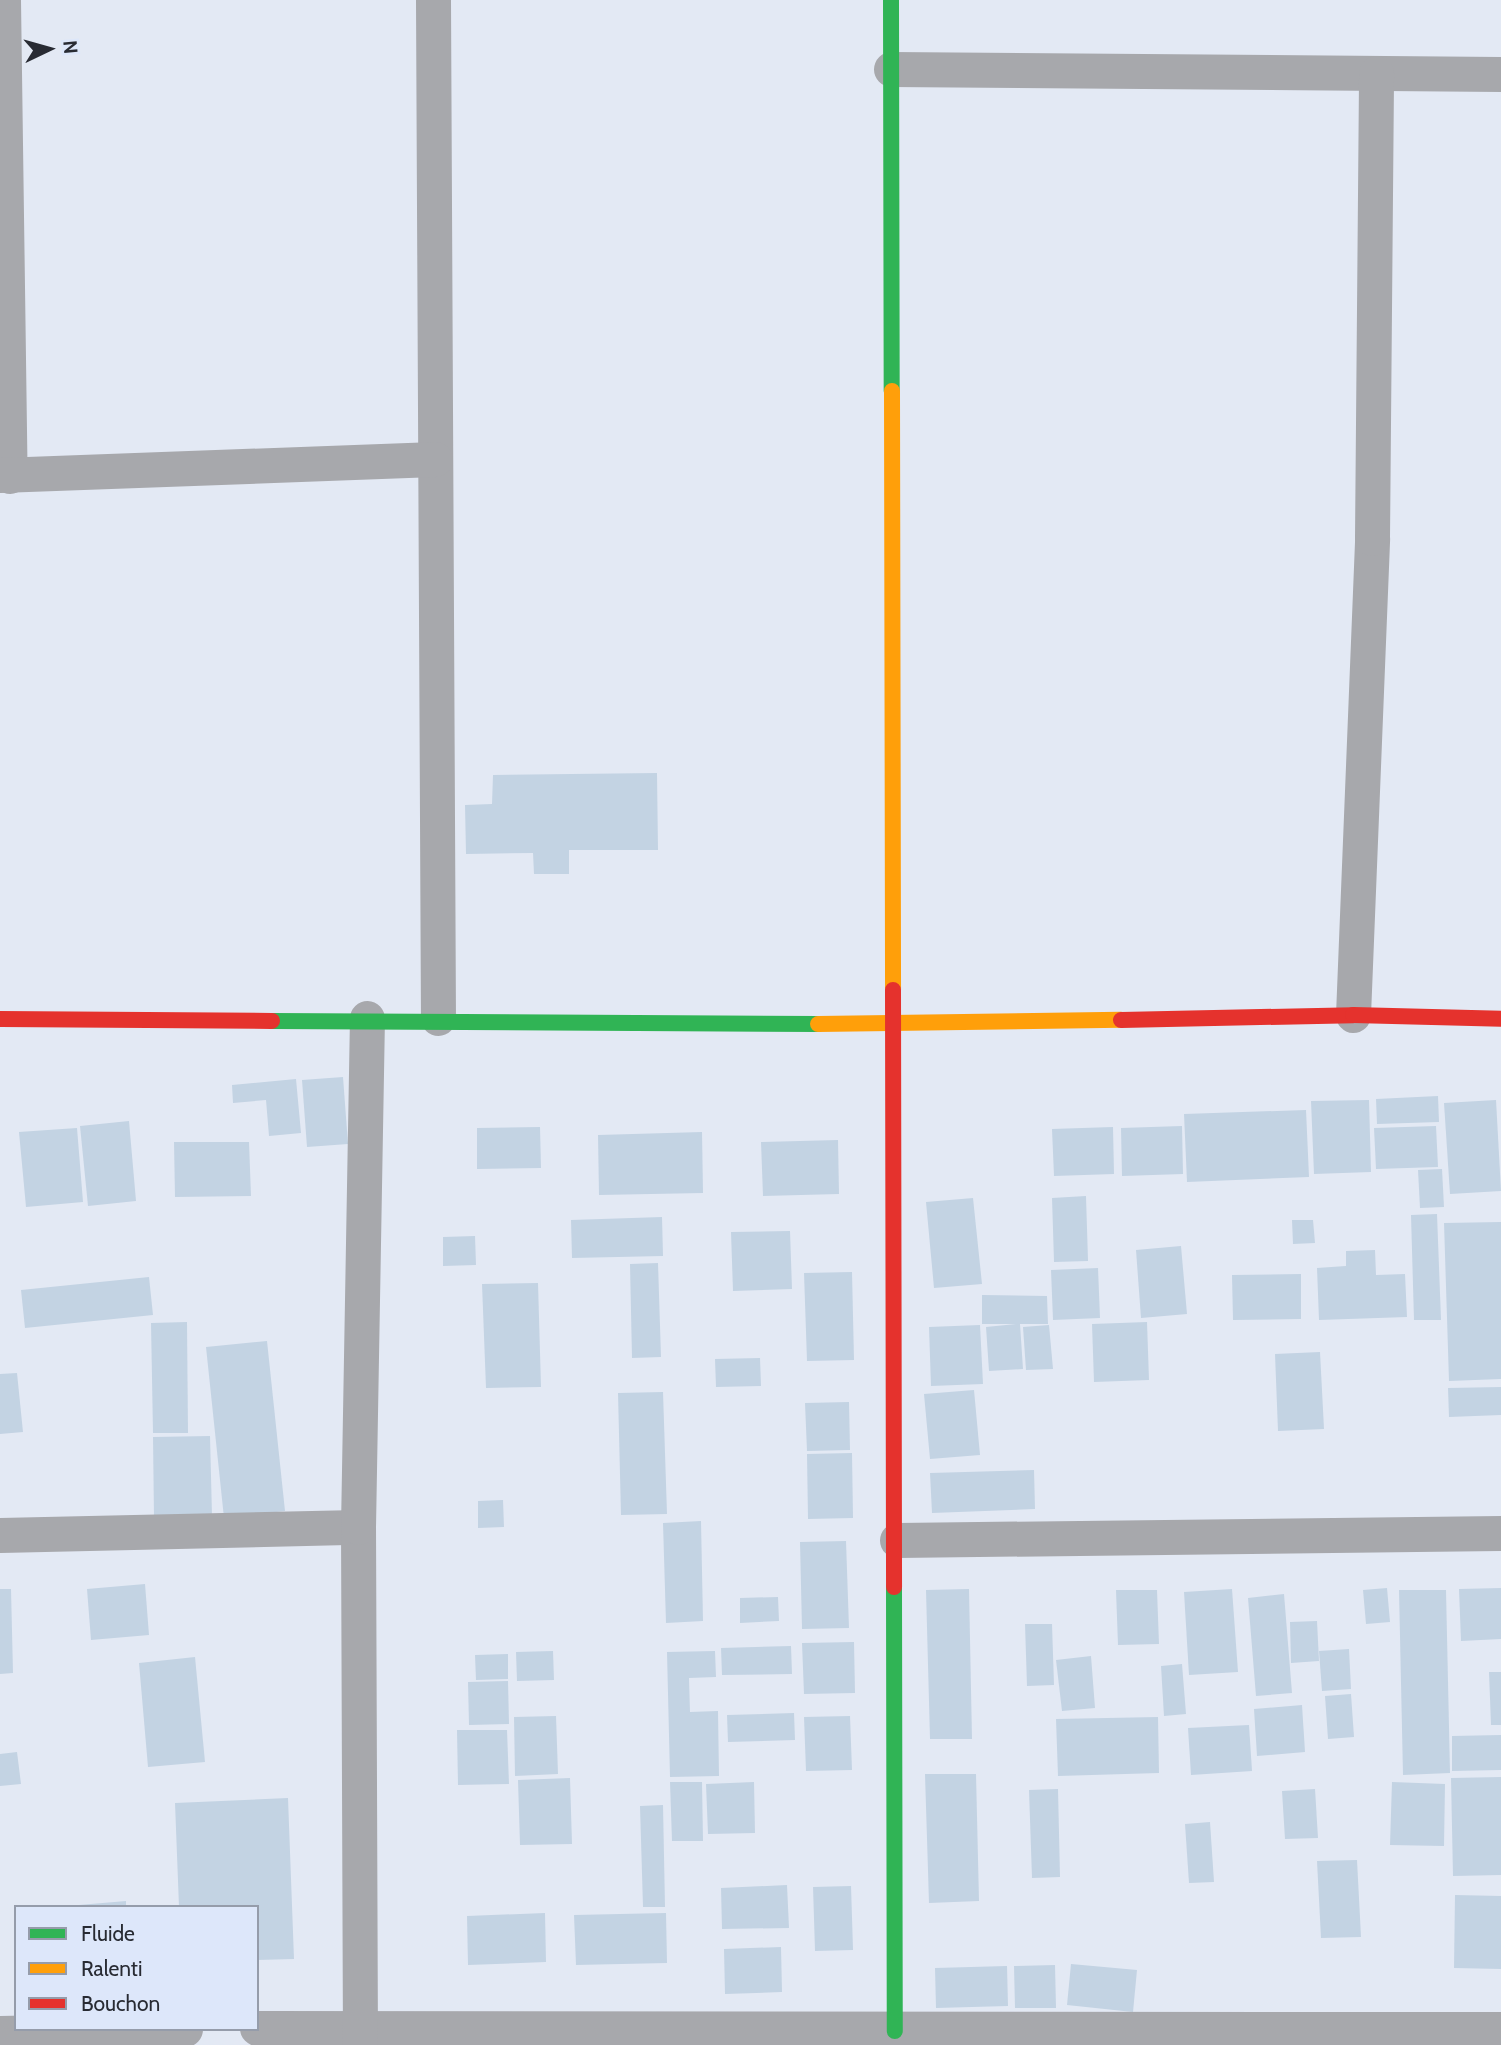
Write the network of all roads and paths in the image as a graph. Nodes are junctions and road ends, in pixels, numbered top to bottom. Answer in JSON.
{"nodes":[{"id":1,"x":3,"y":0,"type":"edge"},
{"id":2,"x":433,"y":0,"type":"edge"},
{"id":3,"x":891,"y":0,"type":"edge"},
{"id":4,"x":891,"y":69,"type":"junction"},
{"id":5,"x":1376,"y":73,"type":"junction"},
{"id":6,"x":1501,"y":74,"type":"edge"},
{"id":7,"x":435,"y":459,"type":"junction"},
{"id":8,"x":5,"y":476,"type":"edge"},
{"id":9,"x":1353,"y":1015,"type":"junction"},
{"id":10,"x":367,"y":1018,"type":"junction"},
{"id":11,"x":438,"y":1018,"type":"junction"},
{"id":12,"x":0,"y":1019,"type":"edge"},
{"id":13,"x":1501,"y":1019,"type":"edge"},
{"id":14,"x":896,"y":1024,"type":"junction"},
{"id":15,"x":358,"y":1527,"type":"junction"},
{"id":16,"x":1501,"y":1533,"type":"edge"},
{"id":17,"x":0,"y":1535,"type":"edge"},
{"id":18,"x":897,"y":1539,"type":"junction"},
{"id":19,"x":259,"y":2028,"type":"edge"},
{"id":20,"x":1501,"y":2029,"type":"edge"},
{"id":21,"x":92,"y":2031,"type":"edge"},
{"id":22,"x":895,"y":2031,"type":"junction"},
{"id":23,"x":0,"y":2033,"type":"edge"},
{"id":24,"x":360,"y":2036,"type":"edge"}],
"edges":[{"from":1,"to":8,"type":"street"},
{"from":2,"to":7,"type":"street"},
{"from":3,"to":4,"type":"street"},
{"from":4,"to":5,"type":"street"},
{"from":4,"to":14,"type":"street"},
{"from":5,"to":6,"type":"street"},
{"from":5,"to":9,"type":"street"},
{"from":7,"to":8,"type":"street"},
{"from":7,"to":11,"type":"street"},
{"from":9,"to":13,"type":"street"},
{"from":9,"to":14,"type":"street"},
{"from":10,"to":11,"type":"street"},
{"from":10,"to":12,"type":"street"},
{"from":10,"to":15,"type":"street"},
{"from":11,"to":14,"type":"street"},
{"from":14,"to":18,"type":"street"},
{"from":15,"to":17,"type":"street"},
{"from":15,"to":24,"type":"street"},
{"from":16,"to":18,"type":"street"},
{"from":18,"to":22,"type":"street"},
{"from":19,"to":24,"type":"street"},
{"from":20,"to":22,"type":"street"},
{"from":21,"to":23,"type":"street"},
{"from":22,"to":24,"type":"street"}]}
